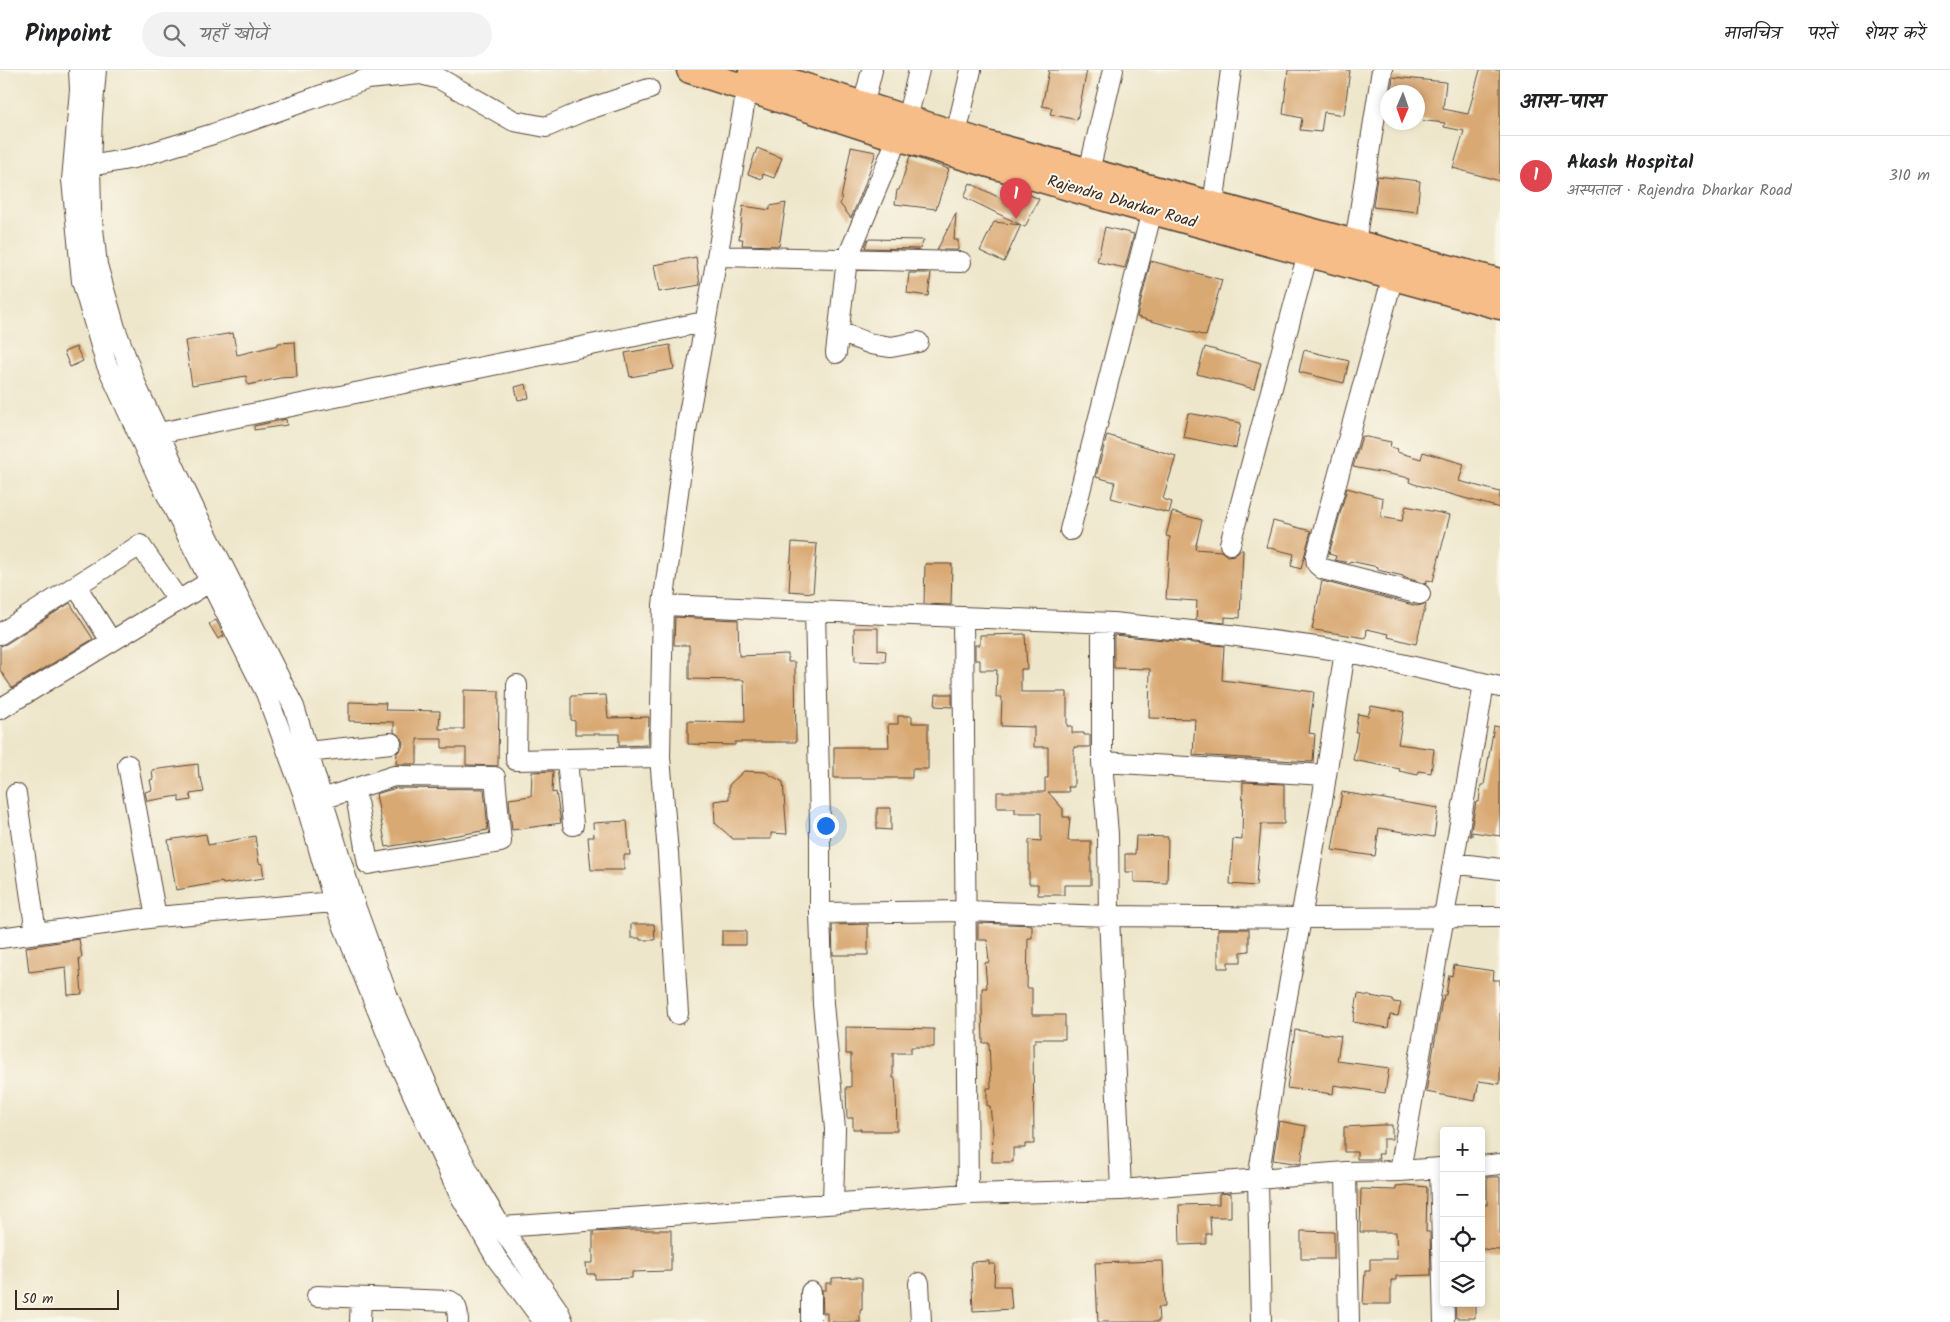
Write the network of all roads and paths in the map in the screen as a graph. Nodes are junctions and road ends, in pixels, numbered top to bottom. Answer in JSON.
{"nodes":[{"id":1,"x":79,"y":70,"type":"edge"},
{"id":2,"x":96,"y":70,"type":"edge"},
{"id":3,"x":690,"y":70,"type":"edge"},
{"id":4,"x":872,"y":70,"type":"edge"},
{"id":5,"x":919,"y":70,"type":"edge"},
{"id":6,"x":971,"y":70,"type":"edge"},
{"id":7,"x":1113,"y":70,"type":"edge"},
{"id":8,"x":1231,"y":70,"type":"edge"},
{"id":9,"x":1382,"y":70,"type":"edge"},
{"id":10,"x":751,"y":77,"type":"edge"},
{"id":11,"x":649,"y":89,"type":"dead end"},
{"id":12,"x":863,"y":106,"type":"junction"},
{"id":13,"x":902,"y":128,"type":"junction"},
{"id":14,"x":956,"y":134,"type":"junction"},
{"id":15,"x":988,"y":154,"type":"junction"},
{"id":16,"x":90,"y":166,"type":"junction"},
{"id":17,"x":1089,"y":171,"type":"junction"},
{"id":18,"x":1213,"y":206,"type":"junction"},
{"id":19,"x":1152,"y":210,"type":"junction"},
{"id":20,"x":1355,"y":243,"type":"junction"},
{"id":21,"x":1308,"y":254,"type":"junction"},
{"id":22,"x":718,"y":256,"type":"junction"},
{"id":23,"x":847,"y":259,"type":"junction"},
{"id":24,"x":961,"y":262,"type":"dead end"},
{"id":25,"x":1393,"y":276,"type":"junction"},
{"id":26,"x":1500,"y":282,"type":"edge"},
{"id":27,"x":1500,"y":306,"type":"edge"},
{"id":28,"x":704,"y":322,"type":"junction"},
{"id":29,"x":839,"y":332,"type":"junction"},
{"id":30,"x":918,"y":342,"type":"dead end"},
{"id":31,"x":836,"y":352,"type":"dead end"},
{"id":32,"x":159,"y":433,"type":"junction"},
{"id":33,"x":161,"y":462,"type":"junction"},
{"id":34,"x":1070,"y":530,"type":"dead end"},
{"id":35,"x":1230,"y":544,"type":"dead end"},
{"id":36,"x":219,"y":576,"type":"junction"},
{"id":37,"x":76,"y":586,"type":"junction"},
{"id":38,"x":1420,"y":594,"type":"dead end"},
{"id":39,"x":178,"y":600,"type":"junction"},
{"id":40,"x":663,"y":605,"type":"junction"},
{"id":41,"x":815,"y":611,"type":"junction"},
{"id":42,"x":963,"y":617,"type":"junction"},
{"id":43,"x":1102,"y":622,"type":"junction"},
{"id":44,"x":0,"y":634,"type":"edge"},
{"id":45,"x":112,"y":641,"type":"junction"},
{"id":46,"x":1345,"y":651,"type":"junction"},
{"id":47,"x":517,"y":685,"type":"dead end"},
{"id":48,"x":1492,"y":685,"type":"edge"},
{"id":49,"x":1,"y":706,"type":"edge"},
{"id":50,"x":391,"y":743,"type":"dead end"},
{"id":51,"x":307,"y":752,"type":"junction"},
{"id":52,"x":660,"y":757,"type":"junction"},
{"id":53,"x":567,"y":759,"type":"junction"},
{"id":54,"x":1102,"y":762,"type":"junction"},
{"id":55,"x":128,"y":766,"type":"dead end"},
{"id":56,"x":1326,"y":775,"type":"junction"},
{"id":57,"x":308,"y":781,"type":"junction"},
{"id":58,"x":355,"y":790,"type":"junction"},
{"id":59,"x":16,"y":794,"type":"dead end"},
{"id":60,"x":322,"y":799,"type":"junction"},
{"id":61,"x":573,"y":825,"type":"dead end"},
{"id":62,"x":1453,"y":863,"type":"junction"},
{"id":63,"x":1500,"y":869,"type":"edge"},
{"id":64,"x":344,"y":901,"type":"junction"},
{"id":65,"x":966,"y":911,"type":"junction"},
{"id":66,"x":820,"y":913,"type":"junction"},
{"id":67,"x":1109,"y":916,"type":"junction"},
{"id":68,"x":1444,"y":916,"type":"junction"},
{"id":69,"x":156,"y":917,"type":"junction"},
{"id":70,"x":1500,"y":917,"type":"edge"},
{"id":71,"x":1301,"y":918,"type":"junction"},
{"id":72,"x":36,"y":933,"type":"junction"},
{"id":73,"x":0,"y":938,"type":"edge"},
{"id":74,"x":678,"y":1014,"type":"dead end"},
{"id":75,"x":1500,"y":1164,"type":"edge"},
{"id":76,"x":1485,"y":1166,"type":"edge"},
{"id":77,"x":1440,"y":1168,"type":"edge"},
{"id":78,"x":1400,"y":1171,"type":"junction"},
{"id":79,"x":1346,"y":1172,"type":"junction"},
{"id":80,"x":1442,"y":1172,"type":"edge"},
{"id":81,"x":1258,"y":1180,"type":"junction"},
{"id":82,"x":1121,"y":1190,"type":"junction"},
{"id":83,"x":968,"y":1194,"type":"junction"},
{"id":84,"x":832,"y":1203,"type":"junction"},
{"id":85,"x":500,"y":1227,"type":"junction"},
{"id":86,"x":919,"y":1283,"type":"dead end"},
{"id":87,"x":811,"y":1292,"type":"dead end"},
{"id":88,"x":317,"y":1296,"type":"dead end"},
{"id":89,"x":361,"y":1298,"type":"junction"},
{"id":90,"x":360,"y":1322,"type":"edge"},
{"id":91,"x":458,"y":1322,"type":"edge"},
{"id":92,"x":544,"y":1322,"type":"edge"},
{"id":93,"x":563,"y":1322,"type":"edge"},
{"id":94,"x":811,"y":1322,"type":"edge"},
{"id":95,"x":921,"y":1322,"type":"edge"},
{"id":96,"x":1261,"y":1322,"type":"edge"},
{"id":97,"x":1349,"y":1322,"type":"edge"},
{"id":98,"x":1444,"y":1322,"type":"edge"}],
"edges":[{"from":1,"to":33,"type":"street"},
{"from":2,"to":16,"type":"street"},
{"from":3,"to":10,"type":"main road","name":"Rajendra Dharkar Road"},
{"from":4,"to":12,"type":"street"},
{"from":5,"to":13,"type":"street"},
{"from":6,"to":14,"type":"street"},
{"from":7,"to":17,"type":"street"},
{"from":8,"to":18,"type":"street"},
{"from":9,"to":20,"type":"street"},
{"from":10,"to":12,"type":"main road","name":"Rajendra Dharkar Road"},
{"from":10,"to":13,"type":"main road","name":"Rajendra Dharkar Road"},
{"from":10,"to":22,"type":"street"},
{"from":11,"to":16,"type":"street"},
{"from":12,"to":13,"type":"main road","name":"Rajendra Dharkar Road"},
{"from":13,"to":14,"type":"main road","name":"Rajendra Dharkar Road"},
{"from":13,"to":15,"type":"main road","name":"Rajendra Dharkar Road"},
{"from":13,"to":23,"type":"street"},
{"from":14,"to":15,"type":"main road","name":"Rajendra Dharkar Road"},
{"from":15,"to":17,"type":"main road","name":"Rajendra Dharkar Road"},
{"from":15,"to":19,"type":"main road","name":"Rajendra Dharkar Road"},
{"from":16,"to":32,"type":"street"},
{"from":17,"to":18,"type":"main road","name":"Rajendra Dharkar Road"},
{"from":18,"to":20,"type":"main road","name":"Rajendra Dharkar Road"},
{"from":19,"to":21,"type":"main road","name":"Rajendra Dharkar Road"},
{"from":19,"to":34,"type":"street"},
{"from":20,"to":26,"type":"main road","name":"Rajendra Dharkar Road"},
{"from":21,"to":25,"type":"main road","name":"Rajendra Dharkar Road"},
{"from":21,"to":35,"type":"street"},
{"from":22,"to":23,"type":"street"},
{"from":22,"to":28,"type":"street"},
{"from":23,"to":24,"type":"street"},
{"from":23,"to":29,"type":"street"},
{"from":25,"to":27,"type":"main road","name":"Rajendra Dharkar Road"},
{"from":25,"to":38,"type":"street"},
{"from":28,"to":32,"type":"street"},
{"from":28,"to":40,"type":"street"},
{"from":29,"to":30,"type":"street"},
{"from":29,"to":31,"type":"street"},
{"from":32,"to":33,"type":"street"},
{"from":33,"to":36,"type":"street"},
{"from":36,"to":39,"type":"street"},
{"from":36,"to":51,"type":"street"},
{"from":36,"to":57,"type":"street"},
{"from":37,"to":39,"type":"street"},
{"from":37,"to":44,"type":"street"},
{"from":37,"to":45,"type":"street"},
{"from":39,"to":45,"type":"street"},
{"from":40,"to":41,"type":"street"},
{"from":40,"to":52,"type":"street"},
{"from":41,"to":42,"type":"street"},
{"from":41,"to":66,"type":"street"},
{"from":42,"to":43,"type":"street"},
{"from":42,"to":65,"type":"street"},
{"from":43,"to":46,"type":"street"},
{"from":43,"to":54,"type":"street"},
{"from":45,"to":49,"type":"street"},
{"from":46,"to":48,"type":"street"},
{"from":46,"to":56,"type":"street"},
{"from":47,"to":53,"type":"street"},
{"from":48,"to":62,"type":"street"},
{"from":50,"to":51,"type":"street"},
{"from":51,"to":57,"type":"street"},
{"from":52,"to":53,"type":"street"},
{"from":52,"to":74,"type":"street"},
{"from":53,"to":61,"type":"street"},
{"from":54,"to":56,"type":"street"},
{"from":54,"to":67,"type":"street"},
{"from":55,"to":69,"type":"street"},
{"from":56,"to":71,"type":"street"},
{"from":57,"to":60,"type":"street"},
{"from":57,"to":64,"type":"street"},
{"from":58,"to":58,"type":"street"},
{"from":58,"to":60,"type":"street"},
{"from":59,"to":72,"type":"street"},
{"from":60,"to":64,"type":"street"},
{"from":62,"to":63,"type":"street"},
{"from":62,"to":68,"type":"street"},
{"from":64,"to":69,"type":"street"},
{"from":64,"to":85,"type":"street"},
{"from":64,"to":92,"type":"street"},
{"from":65,"to":66,"type":"street"},
{"from":65,"to":67,"type":"street"},
{"from":65,"to":83,"type":"street"},
{"from":66,"to":84,"type":"street"},
{"from":67,"to":71,"type":"street"},
{"from":67,"to":82,"type":"street"},
{"from":68,"to":70,"type":"street"},
{"from":68,"to":71,"type":"street"},
{"from":68,"to":78,"type":"street"},
{"from":69,"to":72,"type":"street"},
{"from":71,"to":81,"type":"street"},
{"from":72,"to":73,"type":"street"},
{"from":75,"to":76,"type":"street"},
{"from":77,"to":78,"type":"street"},
{"from":78,"to":79,"type":"street"},
{"from":79,"to":81,"type":"street"},
{"from":79,"to":97,"type":"street"},
{"from":80,"to":98,"type":"street"},
{"from":81,"to":82,"type":"street"},
{"from":81,"to":96,"type":"street"},
{"from":82,"to":83,"type":"street"},
{"from":83,"to":84,"type":"street"},
{"from":84,"to":85,"type":"street"},
{"from":85,"to":93,"type":"street"},
{"from":86,"to":95,"type":"street"},
{"from":87,"to":94,"type":"street"},
{"from":88,"to":89,"type":"street"},
{"from":89,"to":90,"type":"street"},
{"from":89,"to":91,"type":"street"}]}
